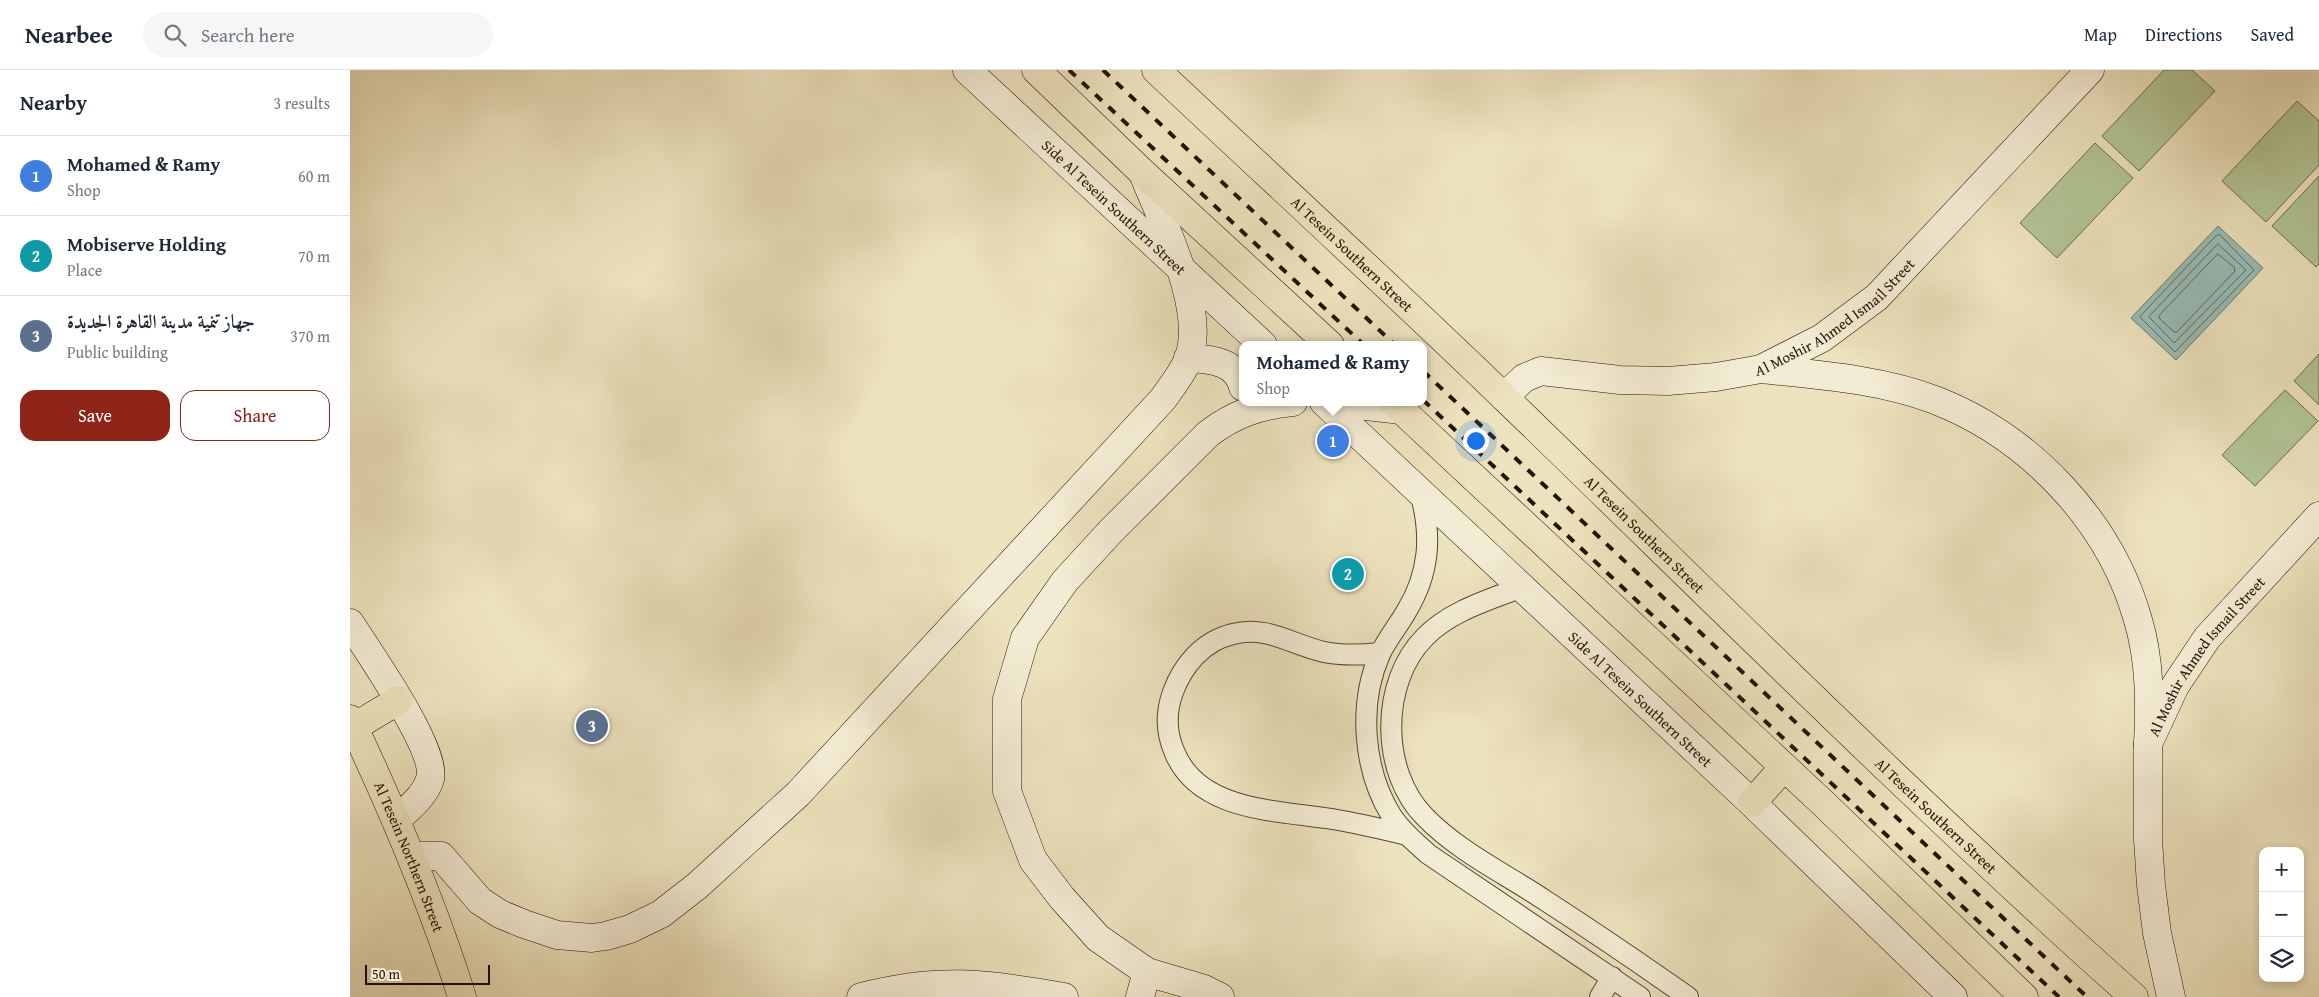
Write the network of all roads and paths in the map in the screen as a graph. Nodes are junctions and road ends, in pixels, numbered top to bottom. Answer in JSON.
{"nodes":[{"id":1,"x":967,"y":70,"type":"edge"},
{"id":2,"x":1036,"y":70,"type":"edge"},
{"id":3,"x":1156,"y":70,"type":"edge"},
{"id":4,"x":2090,"y":70,"type":"edge"},
{"id":5,"x":1143,"y":173,"type":"junction"},
{"id":6,"x":1180,"y":268,"type":"junction"},
{"id":7,"x":1822,"y":338,"type":"junction"},
{"id":8,"x":1259,"y":341,"type":"edge"},
{"id":9,"x":1326,"y":341,"type":"edge"},
{"id":10,"x":1188,"y":358,"type":"junction"},
{"id":11,"x":1761,"y":368,"type":"junction"},
{"id":12,"x":1818,"y":374,"type":"junction"},
{"id":13,"x":1239,"y":389,"type":"edge"},
{"id":14,"x":1504,"y":397,"type":"junction"},
{"id":15,"x":1239,"y":403,"type":"edge"},
{"id":16,"x":1328,"y":406,"type":"edge"},
{"id":17,"x":1397,"y":406,"type":"edge"},
{"id":18,"x":1420,"y":492,"type":"junction"},
{"id":19,"x":2319,"y":516,"type":"edge"},
{"id":20,"x":1522,"y":587,"type":"junction"},
{"id":21,"x":350,"y":623,"type":"edge"},
{"id":22,"x":1380,"y":653,"type":"junction"},
{"id":23,"x":2148,"y":680,"type":"junction"},
{"id":24,"x":2175,"y":686,"type":"junction"},
{"id":25,"x":399,"y":700,"type":"junction"},
{"id":26,"x":352,"y":723,"type":"edge"},
{"id":27,"x":2148,"y":744,"type":"junction"},
{"id":28,"x":1784,"y":767,"type":"junction"},
{"id":29,"x":1752,"y":803,"type":"junction"},
{"id":30,"x":396,"y":820,"type":"junction"},
{"id":31,"x":1406,"y":835,"type":"junction"},
{"id":32,"x":411,"y":856,"type":"junction"},
{"id":33,"x":1546,"y":901,"type":"junction"},
{"id":34,"x":1532,"y":926,"type":"junction"},
{"id":35,"x":1612,"y":978,"type":"junction"},
{"id":36,"x":1144,"y":984,"type":"edge"},
{"id":37,"x":462,"y":997,"type":"edge"},
{"id":38,"x":861,"y":997,"type":"edge"},
{"id":39,"x":1064,"y":997,"type":"edge"},
{"id":40,"x":1220,"y":997,"type":"edge"},
{"id":41,"x":1600,"y":997,"type":"edge"},
{"id":42,"x":1640,"y":997,"type":"edge"},
{"id":43,"x":1688,"y":997,"type":"edge"},
{"id":44,"x":1953,"y":997,"type":"edge"},
{"id":45,"x":2024,"y":997,"type":"edge"},
{"id":46,"x":2134,"y":997,"type":"edge"},
{"id":47,"x":2171,"y":997,"type":"edge"}],
"edges":[{"from":1,"to":6,"type":"street","name":"Side Al Tesein Southern Street"},
{"from":2,"to":5,"type":"main road"},
{"from":3,"to":14,"type":"main road","name":"Al Tesein Southern Street"},
{"from":4,"to":7,"type":"street","name":"Al Moshir Ahmed Ismail Street"},
{"from":5,"to":6,"type":"street"},
{"from":5,"to":9,"type":"main road"},
{"from":6,"to":8,"type":"street","name":"Side Al Tesein Southern Street"},
{"from":6,"to":10,"type":"street"},
{"from":7,"to":11,"type":"street","name":"Al Moshir Ahmed Ismail Street"},
{"from":7,"to":12,"type":"street"},
{"from":10,"to":13,"type":"street"},
{"from":10,"to":32,"type":"street"},
{"from":11,"to":12,"type":"street"},
{"from":11,"to":14,"type":"street","name":"Al Moshir Ahmed Ismail Street"},
{"from":12,"to":23,"type":"street"},
{"from":14,"to":46,"type":"main road","name":"Al Tesein Southern Street"},
{"from":15,"to":36,"type":"street"},
{"from":16,"to":18,"type":"street","name":"Side Al Tesein Southern Street"},
{"from":17,"to":28,"type":"main road"},
{"from":18,"to":20,"type":"street","name":"Side Al Tesein Southern Street"},
{"from":18,"to":22,"type":"street"},
{"from":19,"to":24,"type":"street","name":"Al Moshir Ahmed Ismail Street"},
{"from":20,"to":29,"type":"street","name":"Side Al Tesein Southern Street"},
{"from":20,"to":33,"type":"street"},
{"from":21,"to":25,"type":"street"},
{"from":22,"to":31,"type":"street"},
{"from":22,"to":31,"type":"street"},
{"from":23,"to":24,"type":"street"},
{"from":23,"to":27,"type":"street"},
{"from":24,"to":27,"type":"street","name":"Al Moshir Ahmed Ismail Street"},
{"from":25,"to":26,"type":"main road"},
{"from":25,"to":30,"type":"street"},
{"from":26,"to":30,"type":"main road","name":"Al Tesein Northern Street"},
{"from":27,"to":47,"type":"street","name":"Al Moshir Ahmed Ismail Street"},
{"from":28,"to":29,"type":"main road"},
{"from":28,"to":45,"type":"main road"},
{"from":29,"to":44,"type":"street","name":"Side Al Tesein Southern Street"},
{"from":30,"to":32,"type":"main road","name":"Al Tesein Northern Street"},
{"from":31,"to":34,"type":"street"},
{"from":32,"to":37,"type":"main road","name":"Al Tesein Northern Street"},
{"from":33,"to":34,"type":"street"},
{"from":33,"to":43,"type":"street"},
{"from":34,"to":35,"type":"street"},
{"from":35,"to":41,"type":"street"},
{"from":35,"to":42,"type":"street"},
{"from":36,"to":40,"type":"street"},
{"from":38,"to":39,"type":"street"}]}
